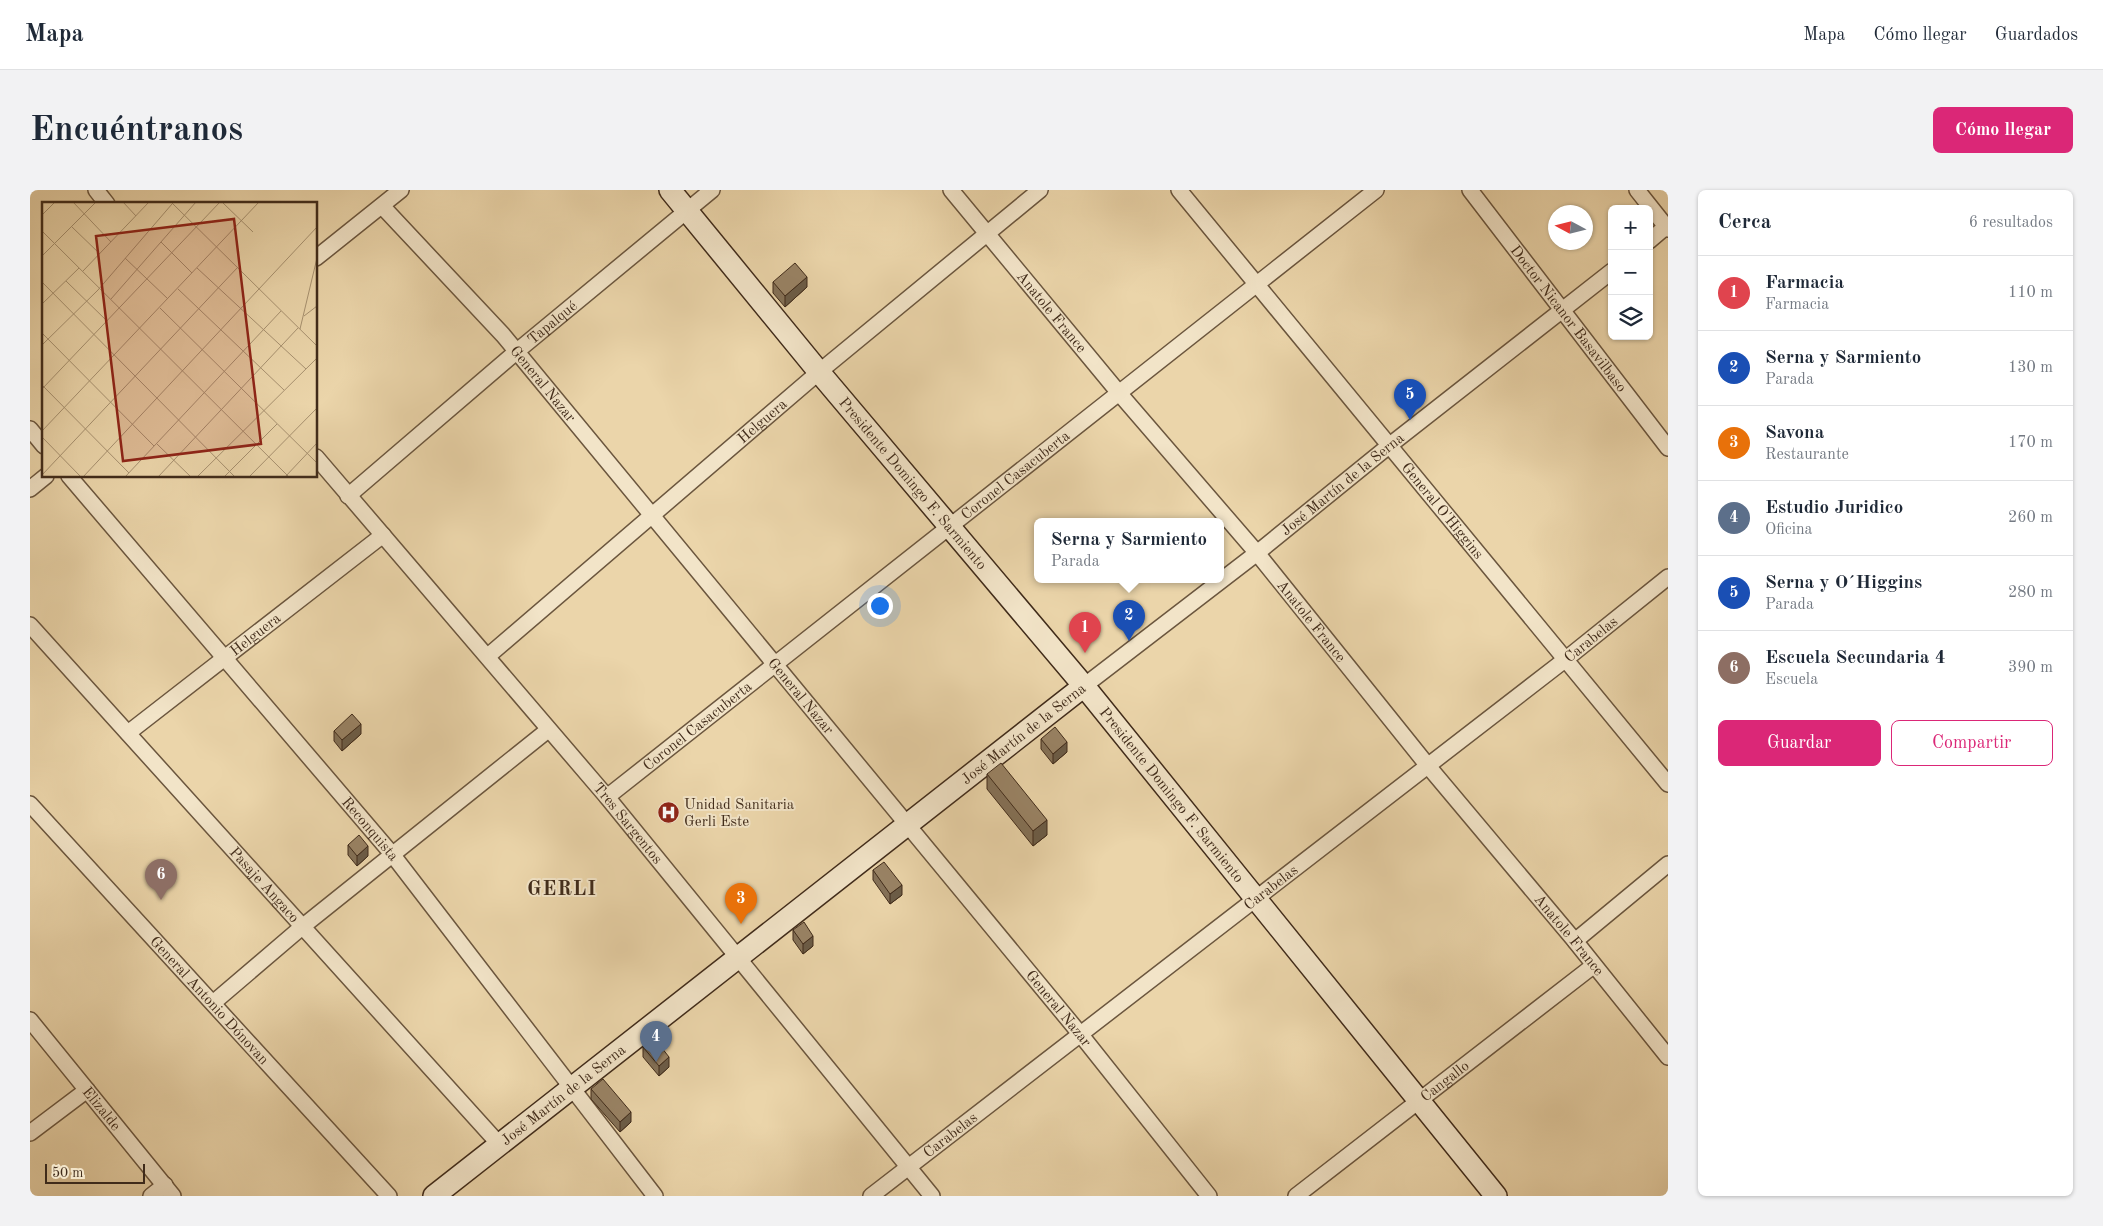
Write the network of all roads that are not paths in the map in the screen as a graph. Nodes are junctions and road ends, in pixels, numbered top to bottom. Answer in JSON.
{"nodes":[{"id":1,"x":96,"y":190,"type":"edge"},
{"id":2,"x":401,"y":190,"type":"edge"},
{"id":3,"x":670,"y":190,"type":"edge"},
{"id":4,"x":712,"y":190,"type":"edge"},
{"id":5,"x":951,"y":190,"type":"edge"},
{"id":6,"x":1040,"y":190,"type":"edge"},
{"id":7,"x":1179,"y":190,"type":"edge"},
{"id":8,"x":1376,"y":190,"type":"edge"},
{"id":9,"x":1470,"y":190,"type":"edge"},
{"id":10,"x":1637,"y":190,"type":"edge"},
{"id":11,"x":105,"y":202,"type":"edge"},
{"id":12,"x":382,"y":206,"type":"junction"},
{"id":13,"x":688,"y":211,"type":"junction"},
{"id":14,"x":1667,"y":227,"type":"edge"},
{"id":15,"x":987,"y":234,"type":"junction"},
{"id":16,"x":1653,"y":238,"type":"edge"},
{"id":17,"x":318,"y":256,"type":"edge"},
{"id":18,"x":1608,"y":274,"type":"edge"},
{"id":19,"x":1257,"y":284,"type":"junction"},
{"id":20,"x":1563,"y":311,"type":"junction"},
{"id":21,"x":516,"y":352,"type":"junction"},
{"id":22,"x":819,"y":372,"type":"junction"},
{"id":23,"x":1119,"y":393,"type":"junction"},
{"id":24,"x":30,"y":429,"type":"edge"},
{"id":25,"x":42,"y":444,"type":"edge"},
{"id":26,"x":1390,"y":445,"type":"junction"},
{"id":27,"x":1668,"y":448,"type":"edge"},
{"id":28,"x":318,"y":459,"type":"edge"},
{"id":29,"x":44,"y":478,"type":"edge"},
{"id":30,"x":71,"y":478,"type":"edge"},
{"id":31,"x":30,"y":489,"type":"edge"},
{"id":32,"x":348,"y":496,"type":"junction"},
{"id":33,"x":651,"y":514,"type":"junction"},
{"id":34,"x":950,"y":528,"type":"junction"},
{"id":35,"x":383,"y":535,"type":"junction"},
{"id":36,"x":1257,"y":553,"type":"junction"},
{"id":37,"x":1668,"y":577,"type":"edge"},
{"id":38,"x":1224,"y":578,"type":"edge"},
{"id":39,"x":1218,"y":583,"type":"edge"},
{"id":40,"x":30,"y":625,"type":"edge"},
{"id":41,"x":488,"y":656,"type":"junction"},
{"id":42,"x":224,"y":658,"type":"junction"},
{"id":43,"x":1566,"y":659,"type":"junction"},
{"id":44,"x":776,"y":664,"type":"junction"},
{"id":45,"x":1084,"y":686,"type":"junction"},
{"id":46,"x":548,"y":730,"type":"junction"},
{"id":47,"x":128,"y":733,"type":"junction"},
{"id":48,"x":1428,"y":766,"type":"junction"},
{"id":49,"x":1668,"y":784,"type":"edge"},
{"id":50,"x":607,"y":797,"type":"junction"},
{"id":51,"x":30,"y":804,"type":"edge"},
{"id":52,"x":905,"y":824,"type":"junction"},
{"id":53,"x":392,"y":854,"type":"junction"},
{"id":54,"x":1668,"y":864,"type":"edge"},
{"id":55,"x":1256,"y":898,"type":"junction"},
{"id":56,"x":302,"y":927,"type":"junction"},
{"id":57,"x":1575,"y":941,"type":"junction"},
{"id":58,"x":736,"y":959,"type":"junction"},
{"id":59,"x":1593,"y":966,"type":"junction"},
{"id":60,"x":213,"y":1003,"type":"junction"},
{"id":61,"x":30,"y":1020,"type":"edge"},
{"id":62,"x":1081,"y":1035,"type":"junction"},
{"id":63,"x":1668,"y":1057,"type":"edge"},
{"id":64,"x":572,"y":1088,"type":"junction"},
{"id":65,"x":87,"y":1090,"type":"junction"},
{"id":66,"x":1418,"y":1101,"type":"junction"},
{"id":67,"x":30,"y":1133,"type":"edge"},
{"id":68,"x":500,"y":1144,"type":"junction"},
{"id":69,"x":909,"y":1167,"type":"junction"},
{"id":70,"x":169,"y":1190,"type":"edge"},
{"id":71,"x":653,"y":1195,"type":"edge"},
{"id":72,"x":151,"y":1196,"type":"edge"},
{"id":73,"x":389,"y":1196,"type":"edge"},
{"id":74,"x":434,"y":1196,"type":"edge"},
{"id":75,"x":871,"y":1196,"type":"edge"},
{"id":76,"x":932,"y":1196,"type":"edge"},
{"id":77,"x":1209,"y":1196,"type":"edge"},
{"id":78,"x":1296,"y":1196,"type":"edge"},
{"id":79,"x":1496,"y":1196,"type":"edge"}],
"edges":[{"from":1,"to":11,"type":"street"},
{"from":2,"to":12,"type":"street"},
{"from":3,"to":13,"type":"street","name":"Presidente Domingo F. Sarmiento"},
{"from":4,"to":13,"type":"street","name":"Tapalqué"},
{"from":5,"to":15,"type":"street","name":"Anatole France"},
{"from":6,"to":15,"type":"street","name":"Helguera"},
{"from":7,"to":19,"type":"street","name":"General O'Higgins"},
{"from":8,"to":19,"type":"street","name":"Coronel Casacuberta"},
{"from":9,"to":20,"type":"street","name":"Doctor Nicanor Basavilbaso"},
{"from":10,"to":14,"type":"street"},
{"from":12,"to":17,"type":"street"},
{"from":12,"to":21,"type":"street","name":"General Nazar"},
{"from":13,"to":21,"type":"street","name":"Tapalqué"},
{"from":13,"to":22,"type":"street","name":"Presidente Domingo F. Sarmiento"},
{"from":14,"to":16,"type":"street"},
{"from":15,"to":22,"type":"street","name":"Helguera"},
{"from":15,"to":23,"type":"street","name":"Anatole France"},
{"from":18,"to":20,"type":"street","name":"José Martín de la Serna"},
{"from":19,"to":23,"type":"street","name":"Coronel Casacuberta"},
{"from":19,"to":26,"type":"street","name":"General O'Higgins"},
{"from":20,"to":26,"type":"street","name":"José Martín de la Serna"},
{"from":20,"to":27,"type":"street","name":"Doctor Nicanor Basavilbaso"},
{"from":21,"to":32,"type":"street","name":"Tapalqué"},
{"from":21,"to":33,"type":"street","name":"General Nazar"},
{"from":22,"to":33,"type":"street","name":"Helguera"},
{"from":22,"to":34,"type":"street","name":"Presidente Domingo F. Sarmiento"},
{"from":23,"to":34,"type":"street","name":"Coronel Casacuberta"},
{"from":23,"to":36,"type":"street","name":"Anatole France"},
{"from":24,"to":25,"type":"street"},
{"from":26,"to":36,"type":"street","name":"José Martín de la Serna"},
{"from":26,"to":43,"type":"street","name":"General O'Higgins"},
{"from":28,"to":32,"type":"street","name":"Tres Sargentos"},
{"from":29,"to":31,"type":"street"},
{"from":30,"to":42,"type":"street","name":"Reconquista"},
{"from":32,"to":35,"type":"street","name":"Tres Sargentos"},
{"from":33,"to":41,"type":"street","name":"Helguera"},
{"from":33,"to":44,"type":"street","name":"General Nazar"},
{"from":34,"to":44,"type":"street","name":"Coronel Casacuberta"},
{"from":34,"to":45,"type":"street","name":"Presidente Domingo F. Sarmiento"},
{"from":35,"to":41,"type":"street","name":"Tres Sargentos"},
{"from":35,"to":42,"type":"street","name":"Helguera"},
{"from":36,"to":38,"type":"street","name":"José Martín de la Serna"},
{"from":36,"to":48,"type":"street","name":"Anatole France"},
{"from":37,"to":43,"type":"street","name":"Carabelas"},
{"from":39,"to":45,"type":"street","name":"José Martín de la Serna"},
{"from":40,"to":47,"type":"street","name":"Pasaje Angaco"},
{"from":41,"to":46,"type":"street","name":"Tres Sargentos"},
{"from":42,"to":47,"type":"street","name":"Helguera"},
{"from":42,"to":53,"type":"street","name":"Reconquista"},
{"from":43,"to":48,"type":"street","name":"Carabelas"},
{"from":43,"to":49,"type":"street","name":"General O'Higgins"},
{"from":44,"to":50,"type":"street","name":"Coronel Casacuberta"},
{"from":44,"to":52,"type":"street","name":"General Nazar"},
{"from":45,"to":52,"type":"street","name":"José Martín de la Serna"},
{"from":45,"to":55,"type":"street","name":"Presidente Domingo F. Sarmiento"},
{"from":46,"to":50,"type":"street","name":"Tres Sargentos"},
{"from":46,"to":53,"type":"street"},
{"from":47,"to":56,"type":"street","name":"Pasaje Angaco"},
{"from":48,"to":55,"type":"street","name":"Carabelas"},
{"from":48,"to":57,"type":"street","name":"Anatole France"},
{"from":50,"to":58,"type":"street","name":"Tres Sargentos"},
{"from":51,"to":60,"type":"street","name":"General Antonio Dónovan"},
{"from":52,"to":58,"type":"street","name":"José Martín de la Serna"},
{"from":52,"to":62,"type":"street","name":"General Nazar"},
{"from":53,"to":56,"type":"street"},
{"from":53,"to":64,"type":"street","name":"Reconquista"},
{"from":54,"to":57,"type":"street"},
{"from":55,"to":62,"type":"street","name":"Carabelas"},
{"from":55,"to":66,"type":"street","name":"Presidente Domingo F. Sarmiento"},
{"from":56,"to":60,"type":"street"},
{"from":56,"to":68,"type":"street","name":"Pasaje Angaco"},
{"from":57,"to":59,"type":"street","name":"Anatole France"},
{"from":58,"to":64,"type":"street","name":"José Martín de la Serna"},
{"from":58,"to":69,"type":"street","name":"Tres Sargentos"},
{"from":59,"to":63,"type":"street","name":"Anatole France"},
{"from":59,"to":66,"type":"street","name":"Cangallo"},
{"from":60,"to":73,"type":"street","name":"General Antonio Dónovan"},
{"from":61,"to":65,"type":"street","name":"Elizalde"},
{"from":62,"to":69,"type":"street","name":"Carabelas"},
{"from":62,"to":77,"type":"street","name":"General Nazar"},
{"from":64,"to":68,"type":"street","name":"José Martín de la Serna"},
{"from":64,"to":71,"type":"street","name":"Reconquista"},
{"from":65,"to":67,"type":"street"},
{"from":65,"to":70,"type":"street","name":"Elizalde"},
{"from":66,"to":78,"type":"street","name":"Cangallo"},
{"from":66,"to":79,"type":"street","name":"Presidente Domingo F. Sarmiento"},
{"from":68,"to":74,"type":"street","name":"José Martín de la Serna"},
{"from":69,"to":75,"type":"street","name":"Carabelas"},
{"from":69,"to":76,"type":"street","name":"Tres Sargentos"},
{"from":70,"to":72,"type":"street"}]}
